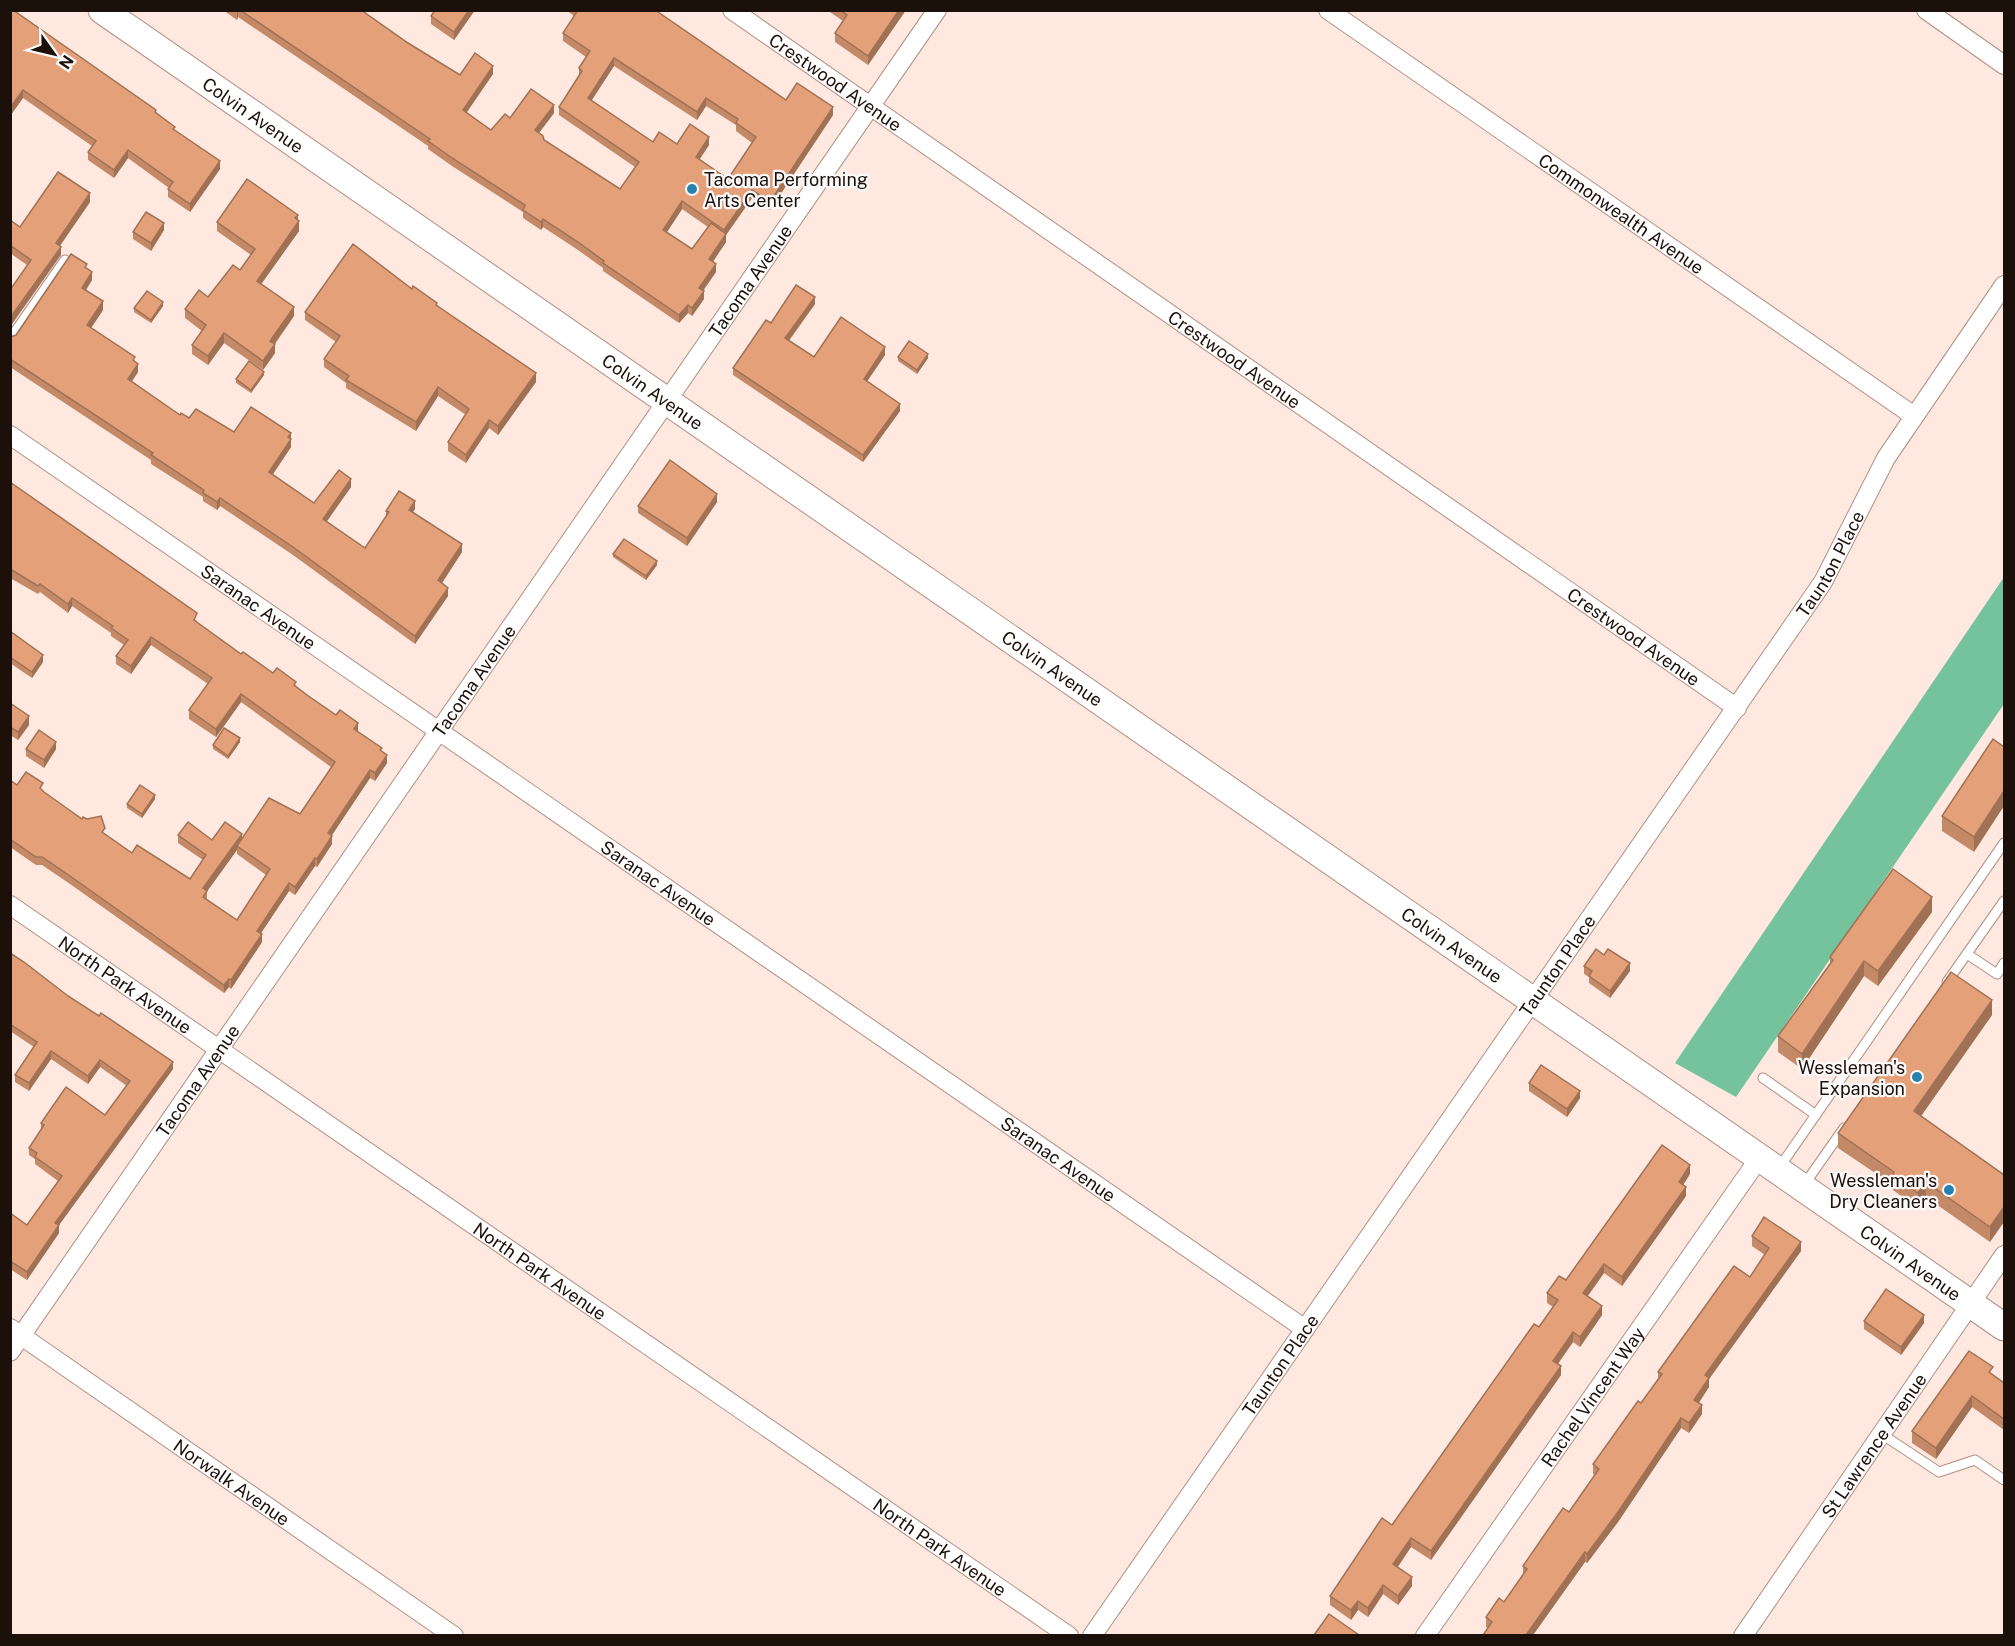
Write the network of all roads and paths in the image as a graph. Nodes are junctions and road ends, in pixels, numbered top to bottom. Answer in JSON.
{"nodes":[{"id":1,"x":102,"y":10,"type":"edge"},
{"id":2,"x":732,"y":10,"type":"edge"},
{"id":3,"x":936,"y":10,"type":"edge"},
{"id":4,"x":1328,"y":10,"type":"edge"},
{"id":5,"x":1926,"y":10,"type":"edge"},
{"id":6,"x":2004,"y":64,"type":"edge"},
{"id":7,"x":870,"y":107,"type":"junction"},
{"id":8,"x":65,"y":260,"type":"edge"},
{"id":9,"x":2004,"y":285,"type":"edge"},
{"id":10,"x":10,"y":339,"type":"edge"},
{"id":11,"x":668,"y":402,"type":"junction"},
{"id":12,"x":1914,"y":416,"type":"junction"},
{"id":13,"x":10,"y":435,"type":"edge"},
{"id":14,"x":1737,"y":708,"type":"junction"},
{"id":15,"x":440,"y":731,"type":"junction"},
{"id":16,"x":2004,"y":843,"type":"edge"},
{"id":17,"x":2004,"y":901,"type":"edge"},
{"id":18,"x":10,"y":905,"type":"edge"},
{"id":19,"x":1967,"y":954,"type":"junction"},
{"id":20,"x":2004,"y":963,"type":"edge"},
{"id":21,"x":1941,"y":991,"type":"edge"},
{"id":22,"x":1535,"y":1000,"type":"junction"},
{"id":23,"x":219,"y":1050,"type":"junction"},
{"id":24,"x":1763,"y":1078,"type":"dead end"},
{"id":25,"x":1816,"y":1115,"type":"junction"},
{"id":26,"x":1847,"y":1124,"type":"edge"},
{"id":27,"x":1769,"y":1163,"type":"junction"},
{"id":28,"x":1803,"y":1187,"type":"junction"},
{"id":29,"x":2004,"y":1255,"type":"edge"},
{"id":30,"x":1971,"y":1304,"type":"junction"},
{"id":31,"x":2004,"y":1327,"type":"edge"},
{"id":32,"x":1305,"y":1329,"type":"junction"},
{"id":33,"x":16,"y":1332,"type":"edge"},
{"id":34,"x":10,"y":1352,"type":"edge"},
{"id":35,"x":1880,"y":1433,"type":"junction"},
{"id":36,"x":2004,"y":1480,"type":"edge"},
{"id":37,"x":454,"y":1635,"type":"edge"},
{"id":38,"x":1069,"y":1635,"type":"edge"},
{"id":39,"x":1092,"y":1635,"type":"edge"},
{"id":40,"x":1425,"y":1635,"type":"edge"},
{"id":41,"x":1743,"y":1635,"type":"edge"}],
"edges":[{"from":1,"to":11,"type":"street","name":"Colvin Avenue"},
{"from":2,"to":7,"type":"street","name":"Crestwood Avenue"},
{"from":3,"to":7,"type":"street","name":"Tacoma Avenue"},
{"from":4,"to":12,"type":"street","name":"Commonwealth Avenue"},
{"from":5,"to":6,"type":"street"},
{"from":7,"to":11,"type":"street","name":"Tacoma Avenue"},
{"from":7,"to":14,"type":"street","name":"Crestwood Avenue"},
{"from":8,"to":10,"type":"lane"},
{"from":9,"to":12,"type":"street","name":"Taunton Place"},
{"from":11,"to":15,"type":"street","name":"Tacoma Avenue"},
{"from":11,"to":22,"type":"street","name":"Colvin Avenue"},
{"from":12,"to":14,"type":"street","name":"Taunton Place"},
{"from":13,"to":15,"type":"street","name":"Saranac Avenue"},
{"from":14,"to":22,"type":"street","name":"Taunton Place"},
{"from":15,"to":23,"type":"street","name":"Tacoma Avenue"},
{"from":15,"to":32,"type":"street","name":"Saranac Avenue"},
{"from":16,"to":25,"type":"lane"},
{"from":17,"to":19,"type":"lane"},
{"from":18,"to":23,"type":"street","name":"North Park Avenue"},
{"from":19,"to":20,"type":"lane"},
{"from":19,"to":21,"type":"lane"},
{"from":22,"to":27,"type":"street","name":"Colvin Avenue"},
{"from":22,"to":32,"type":"street","name":"Taunton Place"},
{"from":23,"to":33,"type":"street","name":"Tacoma Avenue"},
{"from":23,"to":38,"type":"street","name":"North Park Avenue"},
{"from":24,"to":25,"type":"lane"},
{"from":25,"to":27,"type":"lane"},
{"from":26,"to":28,"type":"lane"},
{"from":27,"to":28,"type":"street","name":"Colvin Avenue"},
{"from":27,"to":40,"type":"street","name":"Rachel Vincent Way"},
{"from":28,"to":30,"type":"street","name":"Colvin Avenue"},
{"from":29,"to":30,"type":"street","name":"St Lawrence Avenue"},
{"from":30,"to":31,"type":"street","name":"Colvin Avenue"},
{"from":30,"to":35,"type":"street","name":"St Lawrence Avenue"},
{"from":32,"to":39,"type":"street","name":"Taunton Place"},
{"from":33,"to":34,"type":"street","name":"Tacoma Avenue"},
{"from":33,"to":37,"type":"street","name":"Norwalk Avenue"},
{"from":35,"to":36,"type":"lane"},
{"from":35,"to":41,"type":"street","name":"St Lawrence Avenue"}]}
